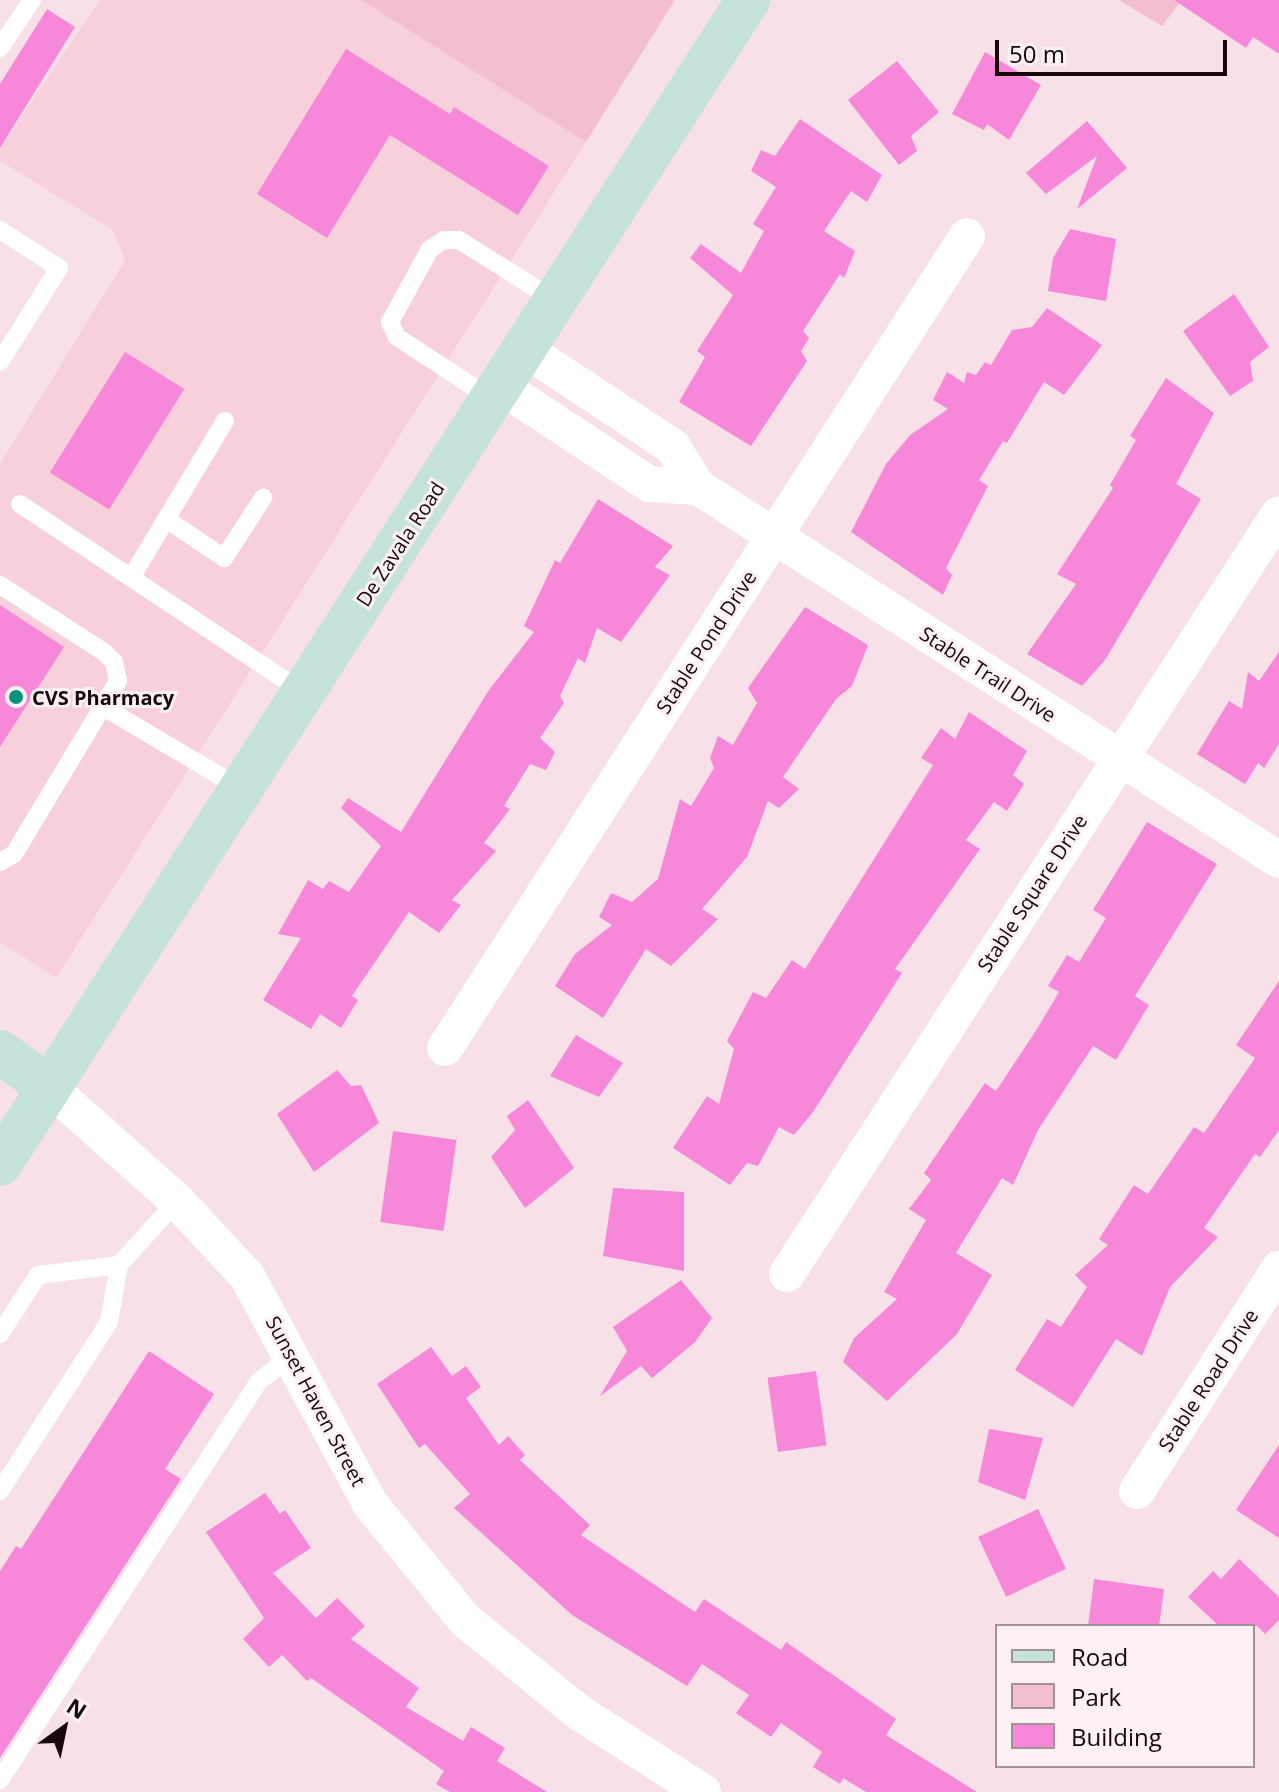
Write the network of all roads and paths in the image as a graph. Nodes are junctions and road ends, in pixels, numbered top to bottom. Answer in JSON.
{"nodes":[{"id":1,"x":32,"y":0,"type":"edge"},
{"id":2,"x":748,"y":0,"type":"edge"},
{"id":3,"x":0,"y":48,"type":"edge"},
{"id":4,"x":0,"y":230,"type":"edge"},
{"id":5,"x":967,"y":236,"type":"dead end"},
{"id":6,"x":556,"y":301,"type":"junction"},
{"id":7,"x":526,"y":350,"type":"junction"},
{"id":8,"x":0,"y":362,"type":"edge"},
{"id":9,"x":498,"y":393,"type":"junction"},
{"id":10,"x":225,"y":421,"type":"dead end"},
{"id":11,"x":698,"y":487,"type":"junction"},
{"id":12,"x":263,"y":498,"type":"dead end"},
{"id":13,"x":20,"y":504,"type":"dead end"},
{"id":14,"x":1279,"y":514,"type":"edge"},
{"id":15,"x":166,"y":519,"type":"junction"},
{"id":16,"x":774,"y":536,"type":"junction"},
{"id":17,"x":131,"y":578,"type":"junction"},
{"id":18,"x":0,"y":585,"type":"edge"},
{"id":19,"x":304,"y":693,"type":"junction"},
{"id":20,"x":105,"y":708,"type":"junction"},
{"id":21,"x":1119,"y":758,"type":"junction"},
{"id":22,"x":242,"y":789,"type":"junction"},
{"id":23,"x":1279,"y":860,"type":"edge"},
{"id":24,"x":0,"y":862,"type":"edge"},
{"id":25,"x":445,"y":1048,"type":"dead end"},
{"id":26,"x":0,"y":1052,"type":"edge"},
{"id":27,"x":49,"y":1087,"type":"junction"},
{"id":28,"x":0,"y":1164,"type":"edge"},
{"id":29,"x":177,"y":1201,"type":"junction"},
{"id":30,"x":119,"y":1265,"type":"junction"},
{"id":31,"x":1279,"y":1269,"type":"edge"},
{"id":32,"x":787,"y":1274,"type":"dead end"},
{"id":33,"x":0,"y":1334,"type":"edge"},
{"id":34,"x":293,"y":1355,"type":"junction"},
{"id":35,"x":0,"y":1491,"type":"edge"},
{"id":36,"x":1137,"y":1491,"type":"dead end"},
{"id":37,"x":0,"y":1780,"type":"edge"},
{"id":38,"x":703,"y":1792,"type":"edge"}],
"edges":[{"from":1,"to":3,"type":"lane"},
{"from":2,"to":6,"type":"main road","name":"De Zavala Road"},
{"from":4,"to":8,"type":"lane"},
{"from":5,"to":16,"type":"street","name":"Stable Pond Drive"},
{"from":6,"to":7,"type":"main road","name":"De Zavala Road"},
{"from":6,"to":9,"type":"lane"},
{"from":7,"to":9,"type":"main road","name":"De Zavala Road"},
{"from":7,"to":11,"type":"street","name":"Stable Trail Drive"},
{"from":9,"to":11,"type":"street","name":"Stable Trail Drive"},
{"from":9,"to":19,"type":"main road","name":"De Zavala Road"},
{"from":10,"to":15,"type":"lane"},
{"from":11,"to":16,"type":"street","name":"Stable Trail Drive"},
{"from":12,"to":15,"type":"lane"},
{"from":13,"to":17,"type":"lane"},
{"from":14,"to":21,"type":"street","name":"Stable Square Drive"},
{"from":15,"to":17,"type":"lane"},
{"from":16,"to":21,"type":"street","name":"Stable Trail Drive"},
{"from":16,"to":25,"type":"street","name":"Stable Pond Drive"},
{"from":17,"to":19,"type":"lane"},
{"from":18,"to":20,"type":"lane"},
{"from":19,"to":22,"type":"main road","name":"De Zavala Road"},
{"from":20,"to":22,"type":"lane"},
{"from":20,"to":24,"type":"lane"},
{"from":21,"to":23,"type":"street","name":"Stable Trail Drive"},
{"from":21,"to":32,"type":"street","name":"Stable Square Drive"},
{"from":22,"to":27,"type":"main road","name":"De Zavala Road"},
{"from":26,"to":27,"type":"main road"},
{"from":27,"to":28,"type":"main road","name":"De Zavala Road"},
{"from":27,"to":29,"type":"street","name":"Sunset Haven Street"},
{"from":29,"to":30,"type":"lane"},
{"from":29,"to":34,"type":"street","name":"Sunset Haven Street"},
{"from":30,"to":33,"type":"lane"},
{"from":30,"to":35,"type":"lane"},
{"from":31,"to":36,"type":"street","name":"Stable Road Drive"},
{"from":34,"to":37,"type":"lane"},
{"from":34,"to":38,"type":"street","name":"Sunset Haven Street"}]}
